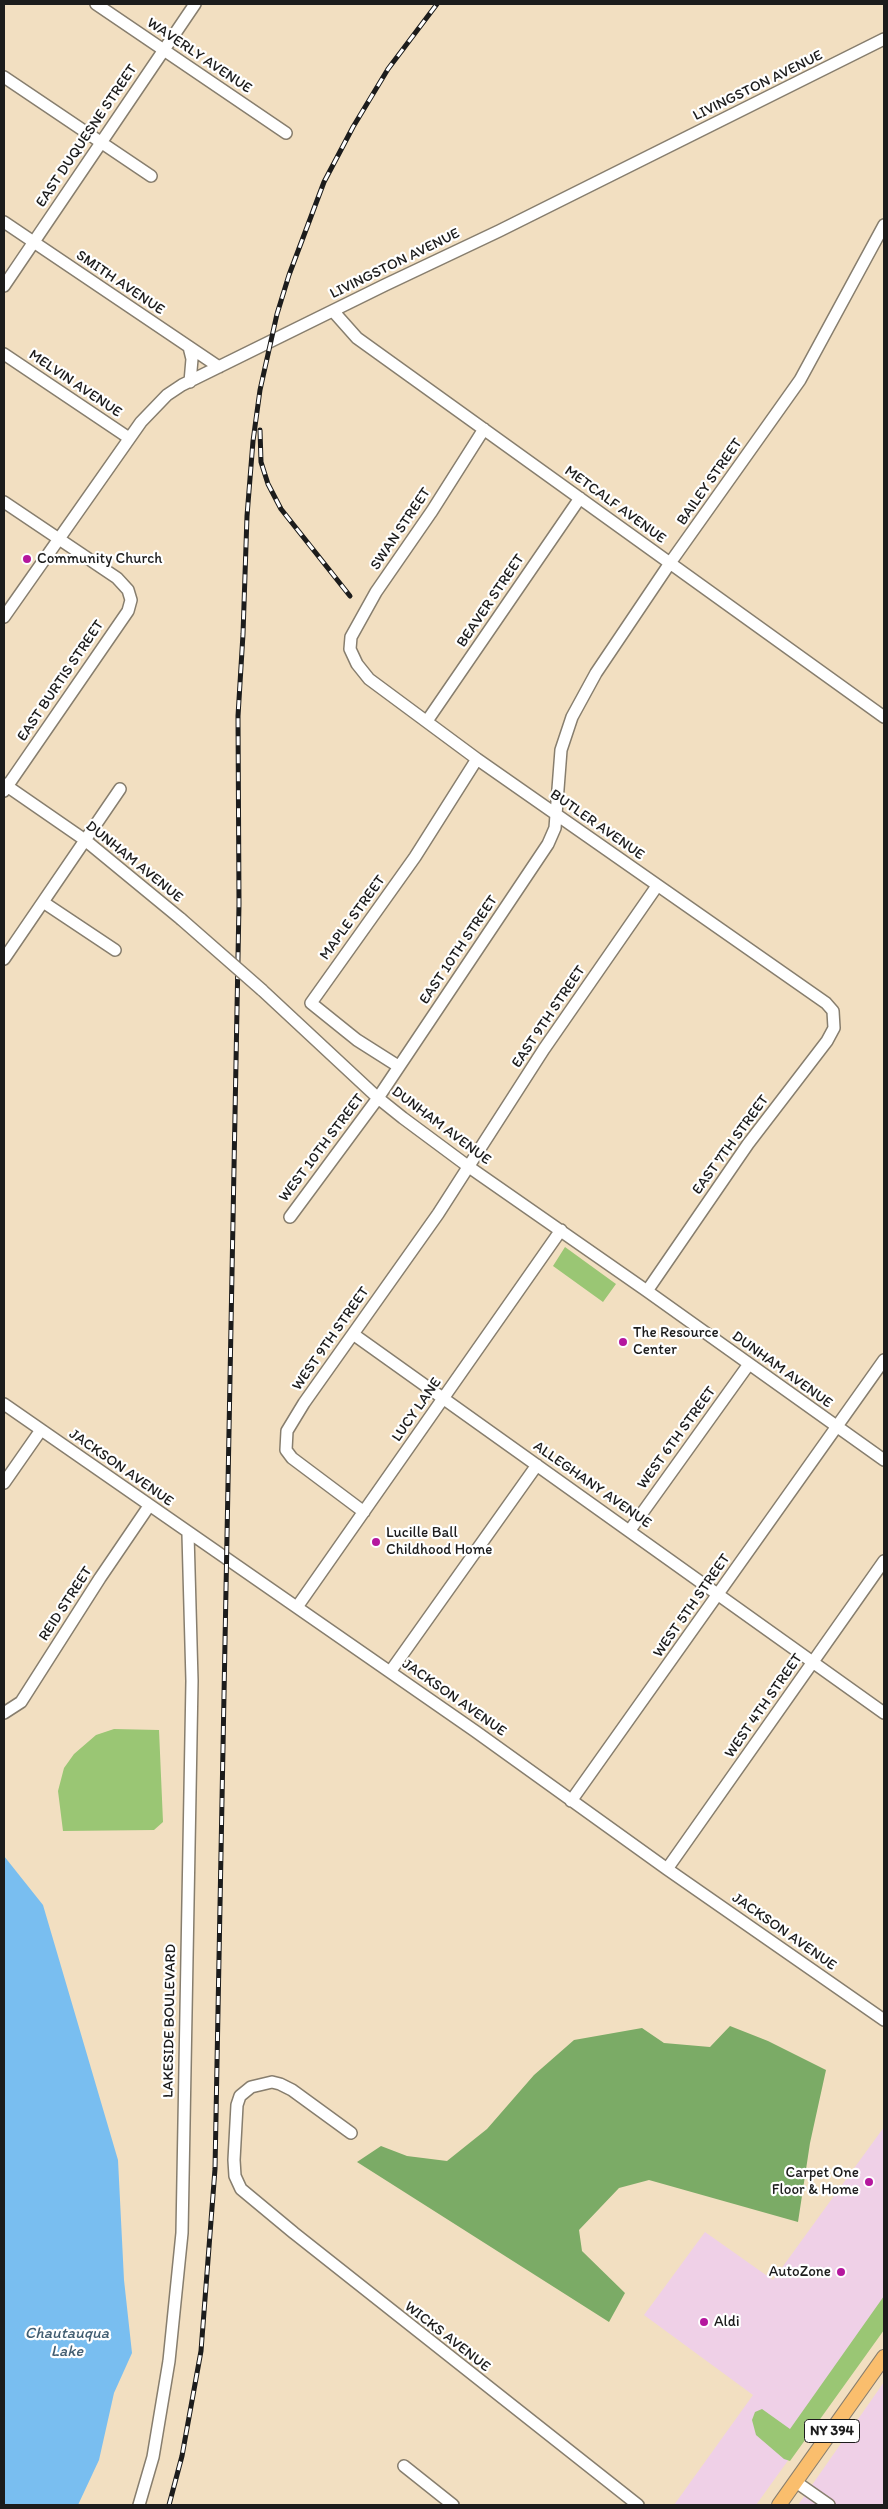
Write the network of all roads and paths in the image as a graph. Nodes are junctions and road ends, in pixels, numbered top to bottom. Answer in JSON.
{"nodes":[{"id":1,"x":96,"y":4,"type":"edge"},
{"id":2,"x":195,"y":4,"type":"edge"},
{"id":3,"x":884,"y":39,"type":"edge"},
{"id":4,"x":164,"y":50,"type":"junction"},
{"id":5,"x":4,"y":77,"type":"edge"},
{"id":6,"x":286,"y":133,"type":"dead end"},
{"id":7,"x":100,"y":143,"type":"junction"},
{"id":8,"x":151,"y":176,"type":"dead end"},
{"id":9,"x":4,"y":222,"type":"edge"},
{"id":10,"x":884,"y":225,"type":"edge"},
{"id":11,"x":33,"y":243,"type":"junction"},
{"id":12,"x":4,"y":286,"type":"edge"},
{"id":13,"x":333,"y":311,"type":"junction"},
{"id":14,"x":189,"y":347,"type":"junction"},
{"id":15,"x":4,"y":354,"type":"edge"},
{"id":16,"x":219,"y":367,"type":"junction"},
{"id":17,"x":190,"y":382,"type":"junction"},
{"id":18,"x":484,"y":429,"type":"junction"},
{"id":19,"x":130,"y":438,"type":"junction"},
{"id":20,"x":580,"y":498,"type":"junction"},
{"id":21,"x":4,"y":502,"type":"edge"},
{"id":22,"x":59,"y":539,"type":"junction"},
{"id":23,"x":670,"y":563,"type":"junction"},
{"id":24,"x":4,"y":618,"type":"edge"},
{"id":25,"x":350,"y":649,"type":"joint"},
{"id":26,"x":884,"y":718,"type":"edge"},
{"id":27,"x":427,"y":721,"type":"junction"},
{"id":28,"x":477,"y":759,"type":"junction"},
{"id":29,"x":5,"y":787,"type":"edge"},
{"id":30,"x":120,"y":789,"type":"dead end"},
{"id":31,"x":555,"y":815,"type":"junction"},
{"id":32,"x":85,"y":840,"type":"junction"},
{"id":33,"x":657,"y":886,"type":"junction"},
{"id":34,"x":43,"y":902,"type":"junction"},
{"id":35,"x":115,"y":950,"type":"dead end"},
{"id":36,"x":4,"y":959,"type":"edge"},
{"id":37,"x":834,"y":1016,"type":"joint"},
{"id":38,"x":398,"y":1066,"type":"junction"},
{"id":39,"x":378,"y":1098,"type":"junction"},
{"id":40,"x":469,"y":1167,"type":"junction"},
{"id":41,"x":290,"y":1216,"type":"dead end"},
{"id":42,"x":561,"y":1230,"type":"junction"},
{"id":43,"x":647,"y":1291,"type":"junction"},
{"id":44,"x":352,"y":1334,"type":"junction"},
{"id":45,"x":884,"y":1360,"type":"edge"},
{"id":46,"x":749,"y":1364,"type":"junction"},
{"id":47,"x":444,"y":1398,"type":"junction"},
{"id":48,"x":4,"y":1404,"type":"edge"},
{"id":49,"x":836,"y":1428,"type":"junction"},
{"id":50,"x":41,"y":1430,"type":"junction"},
{"id":51,"x":884,"y":1460,"type":"edge"},
{"id":52,"x":537,"y":1465,"type":"junction"},
{"id":53,"x":4,"y":1483,"type":"edge"},
{"id":54,"x":149,"y":1506,"type":"junction"},
{"id":55,"x":364,"y":1512,"type":"junction"},
{"id":56,"x":630,"y":1530,"type":"junction"},
{"id":57,"x":188,"y":1534,"type":"junction"},
{"id":58,"x":884,"y":1561,"type":"edge"},
{"id":59,"x":718,"y":1594,"type":"junction"},
{"id":60,"x":297,"y":1607,"type":"junction"},
{"id":61,"x":814,"y":1662,"type":"junction"},
{"id":62,"x":390,"y":1672,"type":"junction"},
{"id":63,"x":4,"y":1712,"type":"edge"},
{"id":64,"x":884,"y":1713,"type":"edge"},
{"id":65,"x":571,"y":1801,"type":"junction"},
{"id":66,"x":667,"y":1869,"type":"junction"},
{"id":67,"x":884,"y":2020,"type":"edge"},
{"id":68,"x":351,"y":2133,"type":"dead end"},
{"id":69,"x":881,"y":2366,"type":"edge"},
{"id":70,"x":404,"y":2466,"type":"dead end"},
{"id":71,"x":796,"y":2482,"type":"junction"},
{"id":72,"x":139,"y":2505,"type":"edge"},
{"id":73,"x":453,"y":2505,"type":"edge"},
{"id":74,"x":638,"y":2505,"type":"edge"},
{"id":75,"x":778,"y":2505,"type":"edge"},
{"id":76,"x":829,"y":2505,"type":"edge"}],
"edges":[{"from":1,"to":4,"type":"street","name":"WAVERLY AVENUE"},
{"from":2,"to":4,"type":"street","name":"EAST DUQUESNE STREET"},
{"from":3,"to":13,"type":"street","name":"LIVINGSTON AVENUE"},
{"from":4,"to":6,"type":"street","name":"WAVERLY AVENUE"},
{"from":4,"to":7,"type":"street","name":"EAST DUQUESNE STREET"},
{"from":5,"to":7,"type":"street"},
{"from":7,"to":8,"type":"street"},
{"from":7,"to":11,"type":"street","name":"EAST DUQUESNE STREET"},
{"from":9,"to":11,"type":"street","name":"SMITH AVENUE"},
{"from":10,"to":23,"type":"street","name":"BAILEY STREET"},
{"from":11,"to":12,"type":"street","name":"EAST DUQUESNE STREET"},
{"from":11,"to":14,"type":"street","name":"SMITH AVENUE"},
{"from":13,"to":16,"type":"street","name":"LIVINGSTON AVENUE"},
{"from":13,"to":18,"type":"street","name":"METCALF AVENUE"},
{"from":14,"to":16,"type":"street","name":"SMITH AVENUE"},
{"from":14,"to":17,"type":"street"},
{"from":15,"to":19,"type":"street","name":"MELVIN AVENUE"},
{"from":16,"to":17,"type":"street","name":"LIVINGSTON AVENUE"},
{"from":17,"to":19,"type":"street","name":"LIVINGSTON AVENUE"},
{"from":18,"to":20,"type":"street","name":"METCALF AVENUE"},
{"from":18,"to":25,"type":"street","name":"SWAN STREET"},
{"from":19,"to":22,"type":"street","name":"LIVINGSTON AVENUE"},
{"from":20,"to":23,"type":"street","name":"METCALF AVENUE"},
{"from":20,"to":27,"type":"street","name":"BEAVER STREET"},
{"from":21,"to":22,"type":"street"},
{"from":22,"to":24,"type":"street","name":"LIVINGSTON AVENUE"},
{"from":22,"to":29,"type":"street","name":"EAST BURTIS STREET"},
{"from":23,"to":26,"type":"street","name":"METCALF AVENUE"},
{"from":23,"to":31,"type":"street","name":"BAILEY STREET"},
{"from":25,"to":27,"type":"street","name":"BUTLER AVENUE"},
{"from":27,"to":28,"type":"street","name":"BUTLER AVENUE"},
{"from":28,"to":31,"type":"street","name":"BUTLER AVENUE"},
{"from":28,"to":38,"type":"street","name":"MAPLE STREET"},
{"from":29,"to":32,"type":"street","name":"DUNHAM AVENUE"},
{"from":30,"to":32,"type":"street"},
{"from":31,"to":33,"type":"street","name":"BUTLER AVENUE"},
{"from":31,"to":38,"type":"street","name":"EAST 10TH STREET"},
{"from":32,"to":34,"type":"street"},
{"from":32,"to":39,"type":"street","name":"DUNHAM AVENUE","bridge":true},
{"from":33,"to":37,"type":"street","name":"BUTLER AVENUE"},
{"from":33,"to":40,"type":"street","name":"EAST 9TH STREET"},
{"from":34,"to":35,"type":"street"},
{"from":34,"to":36,"type":"street"},
{"from":37,"to":43,"type":"street","name":"EAST 7TH STREET"},
{"from":38,"to":39,"type":"street","name":"EAST 10TH STREET"},
{"from":39,"to":40,"type":"street","name":"DUNHAM AVENUE"},
{"from":39,"to":41,"type":"street","name":"WEST 10TH STREET"},
{"from":40,"to":42,"type":"street","name":"DUNHAM AVENUE"},
{"from":40,"to":44,"type":"street","name":"WEST 9TH STREET"},
{"from":42,"to":43,"type":"street","name":"DUNHAM AVENUE"},
{"from":42,"to":47,"type":"street","name":"LUCY LANE"},
{"from":43,"to":46,"type":"street","name":"DUNHAM AVENUE"},
{"from":44,"to":47,"type":"street","name":"ALLEGHANY AVENUE"},
{"from":44,"to":55,"type":"street","name":"WEST 9TH STREET"},
{"from":45,"to":49,"type":"street","name":"WEST 5TH STREET"},
{"from":46,"to":49,"type":"street","name":"DUNHAM AVENUE"},
{"from":46,"to":56,"type":"street","name":"WEST 6TH STREET"},
{"from":47,"to":52,"type":"street","name":"ALLEGHANY AVENUE"},
{"from":47,"to":55,"type":"street","name":"LUCY LANE"},
{"from":48,"to":50,"type":"street","name":"JACKSON AVENUE"},
{"from":49,"to":51,"type":"street","name":"DUNHAM AVENUE"},
{"from":49,"to":59,"type":"street","name":"WEST 5TH STREET"},
{"from":50,"to":53,"type":"street"},
{"from":50,"to":54,"type":"street","name":"JACKSON AVENUE"},
{"from":52,"to":56,"type":"street","name":"ALLEGHANY AVENUE"},
{"from":52,"to":62,"type":"street"},
{"from":54,"to":57,"type":"street","name":"JACKSON AVENUE"},
{"from":54,"to":63,"type":"street","name":"REID STREET"},
{"from":55,"to":60,"type":"street","name":"LUCY LANE"},
{"from":56,"to":59,"type":"street","name":"ALLEGHANY AVENUE"},
{"from":57,"to":60,"type":"street","name":"JACKSON AVENUE"},
{"from":57,"to":72,"type":"street","name":"LAKESIDE BOULEVARD"},
{"from":58,"to":61,"type":"street","name":"WEST 4TH STREET"},
{"from":59,"to":61,"type":"street","name":"ALLEGHANY AVENUE"},
{"from":59,"to":65,"type":"street","name":"WEST 5TH STREET"},
{"from":60,"to":62,"type":"street","name":"JACKSON AVENUE"},
{"from":61,"to":64,"type":"street","name":"ALLEGHANY AVENUE"},
{"from":61,"to":66,"type":"street","name":"WEST 4TH STREET"},
{"from":62,"to":65,"type":"street","name":"JACKSON AVENUE"},
{"from":65,"to":66,"type":"street","name":"JACKSON AVENUE"},
{"from":66,"to":67,"type":"street","name":"JACKSON AVENUE"},
{"from":68,"to":74,"type":"street","name":"WICKS AVENUE"},
{"from":69,"to":71,"type":"main road","number":"NY 394"},
{"from":70,"to":73,"type":"street"},
{"from":71,"to":75,"type":"main road","number":"NY 394"},
{"from":71,"to":76,"type":"street"}]}
